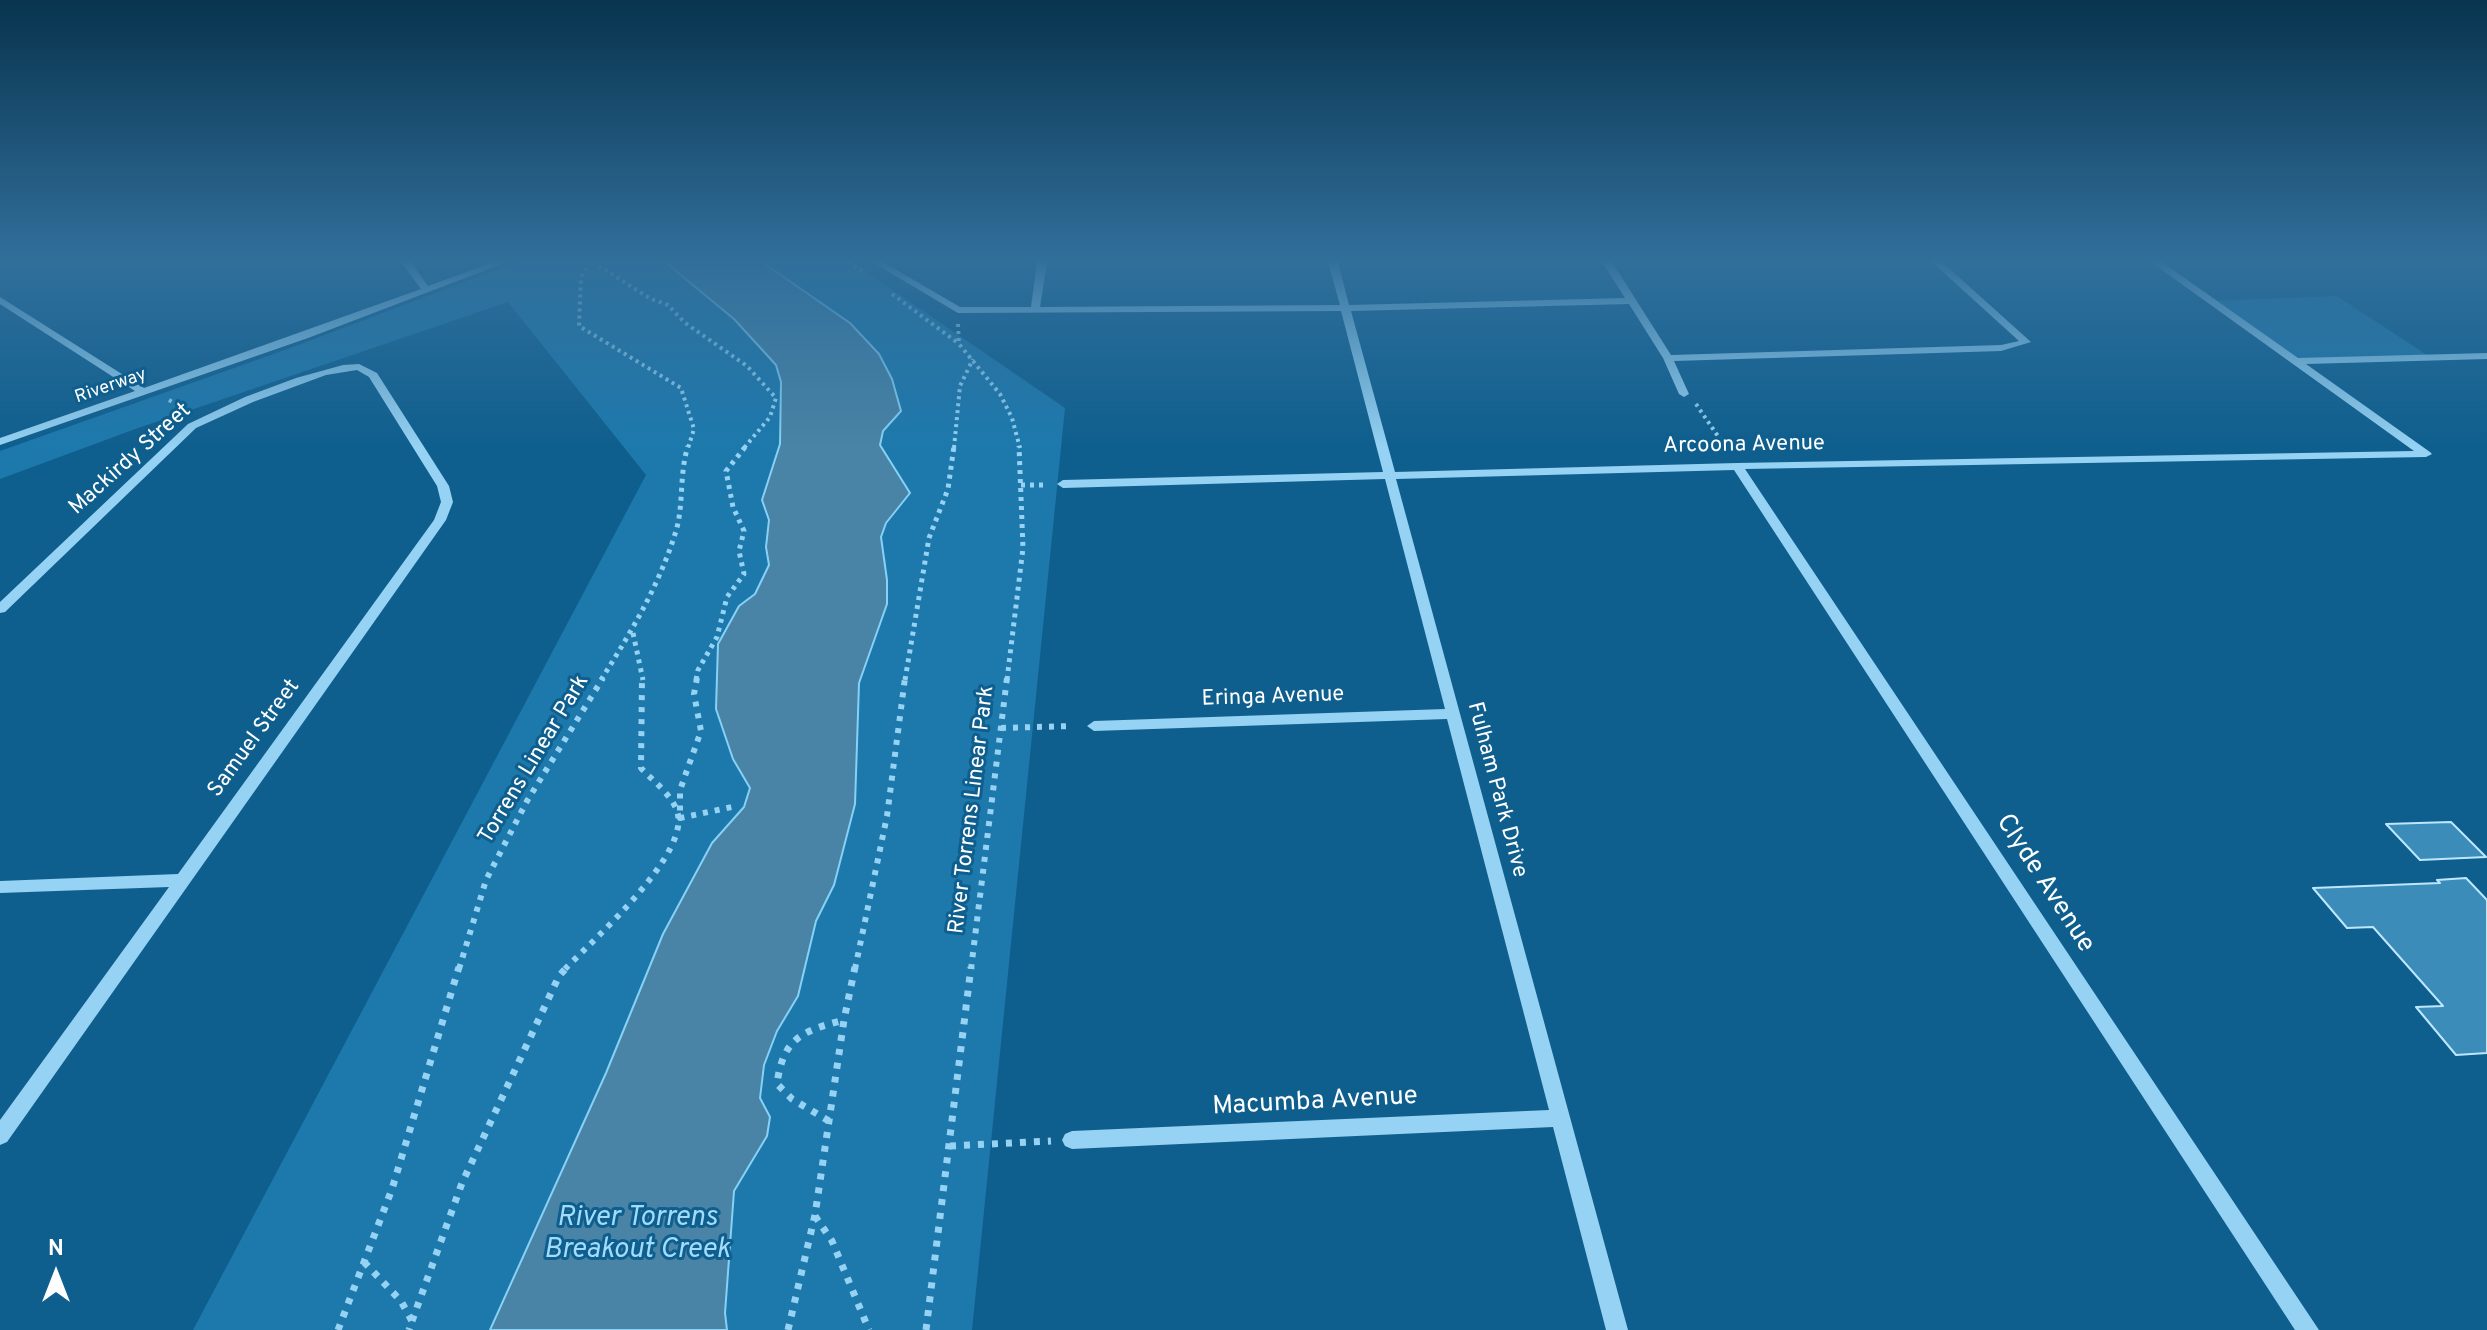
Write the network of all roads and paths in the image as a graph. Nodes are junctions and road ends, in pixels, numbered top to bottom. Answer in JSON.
{"nodes":[{"id":1,"x":37,"y":324,"type":"edge"},
{"id":2,"x":331,"y":324,"type":"edge"},
{"id":3,"x":579,"y":324,"type":"edge"},
{"id":4,"x":687,"y":324,"type":"edge"},
{"id":5,"x":932,"y":324,"type":"edge"},
{"id":6,"x":958,"y":324,"type":"edge"},
{"id":7,"x":1349,"y":324,"type":"edge"},
{"id":8,"x":1647,"y":324,"type":"edge"},
{"id":9,"x":2006,"y":324,"type":"edge"},
{"id":10,"x":2244,"y":324,"type":"edge"},
{"id":11,"x":959,"y":344,"type":"junction"},
{"id":12,"x":2487,"y":356,"type":"edge"},
{"id":13,"x":1668,"y":358,"type":"junction"},
{"id":14,"x":973,"y":359,"type":"junction"},
{"id":15,"x":2297,"y":361,"type":"junction"},
{"id":16,"x":358,"y":367,"type":"joint"},
{"id":17,"x":143,"y":392,"type":"junction"},
{"id":18,"x":1682,"y":392,"type":"joint"},
{"id":19,"x":0,"y":442,"type":"edge"},
{"id":20,"x":1737,"y":466,"type":"junction"},
{"id":21,"x":1389,"y":477,"type":"junction"},
{"id":22,"x":1063,"y":484,"type":"dead end"},
{"id":23,"x":0,"y":609,"type":"edge"},
{"id":24,"x":633,"y":631,"type":"junction"},
{"id":25,"x":1454,"y":714,"type":"junction"},
{"id":26,"x":1094,"y":726,"type":"joint"},
{"id":27,"x":1001,"y":728,"type":"junction"},
{"id":28,"x":732,"y":807,"type":"dead end"},
{"id":29,"x":680,"y":818,"type":"junction"},
{"id":30,"x":180,"y":880,"type":"junction"},
{"id":31,"x":0,"y":887,"type":"edge"},
{"id":32,"x":844,"y":1020,"type":"junction"},
{"id":33,"x":1561,"y":1118,"type":"junction"},
{"id":34,"x":829,"y":1121,"type":"junction"},
{"id":35,"x":0,"y":1136,"type":"edge"},
{"id":36,"x":1072,"y":1140,"type":"joint"},
{"id":37,"x":950,"y":1146,"type":"junction"},
{"id":38,"x":815,"y":1215,"type":"junction"},
{"id":39,"x":364,"y":1262,"type":"junction"},
{"id":40,"x":411,"y":1326,"type":"edge"},
{"id":41,"x":338,"y":1330,"type":"edge"},
{"id":42,"x":788,"y":1330,"type":"edge"},
{"id":43,"x":869,"y":1330,"type":"edge"},
{"id":44,"x":926,"y":1330,"type":"edge"},
{"id":45,"x":1617,"y":1330,"type":"edge"},
{"id":46,"x":2308,"y":1330,"type":"edge"}],
"edges":[{"from":1,"to":17,"type":"street"},
{"from":2,"to":17,"type":"street","name":"Riverway"},
{"from":3,"to":24,"type":"path","name":"Torrens Linear Park"},
{"from":4,"to":29,"type":"path"},
{"from":5,"to":11,"type":"path","name":"River Torrens Linear Park"},
{"from":6,"to":11,"type":"path"},
{"from":7,"to":21,"type":"street","name":"Fulham Park Drive"},
{"from":8,"to":13,"type":"street"},
{"from":9,"to":13,"type":"street"},
{"from":10,"to":15,"type":"street"},
{"from":11,"to":14,"type":"path","name":"River Torrens Linear Park"},
{"from":12,"to":15,"type":"street"},
{"from":13,"to":18,"type":"street"},
{"from":14,"to":27,"type":"path","name":"River Torrens Linear Park"},
{"from":14,"to":32,"type":"path"},
{"from":15,"to":20,"type":"street","name":"Arcoona Avenue"},
{"from":16,"to":23,"type":"street","name":"Mackirdy Street"},
{"from":16,"to":30,"type":"street","name":"Samuel Street"},
{"from":17,"to":19,"type":"street","name":"Riverway"},
{"from":18,"to":20,"type":"path"},
{"from":20,"to":21,"type":"street","name":"Arcoona Avenue"},
{"from":20,"to":46,"type":"street","name":"Clyde Avenue"},
{"from":21,"to":22,"type":"street","name":"Arcoona Avenue"},
{"from":21,"to":25,"type":"street","name":"Fulham Park Drive"},
{"from":24,"to":29,"type":"path"},
{"from":24,"to":39,"type":"path","name":"Torrens Linear Park"},
{"from":25,"to":26,"type":"street","name":"Eringa Avenue"},
{"from":25,"to":33,"type":"street","name":"Fulham Park Drive"},
{"from":26,"to":27,"type":"path"},
{"from":27,"to":37,"type":"path","name":"River Torrens Linear Park"},
{"from":28,"to":29,"type":"path"},
{"from":29,"to":40,"type":"path"},
{"from":30,"to":31,"type":"street"},
{"from":30,"to":35,"type":"street","name":"Samuel Street"},
{"from":32,"to":34,"type":"path"},
{"from":32,"to":34,"type":"path"},
{"from":33,"to":36,"type":"street","name":"Macumba Avenue"},
{"from":33,"to":45,"type":"street","name":"Fulham Park Drive"},
{"from":34,"to":38,"type":"path"},
{"from":36,"to":37,"type":"path"},
{"from":37,"to":44,"type":"path","name":"River Torrens Linear Park"},
{"from":38,"to":42,"type":"path"},
{"from":38,"to":43,"type":"path"},
{"from":39,"to":40,"type":"path"},
{"from":39,"to":41,"type":"path","name":"Torrens Linear Park"}]}
